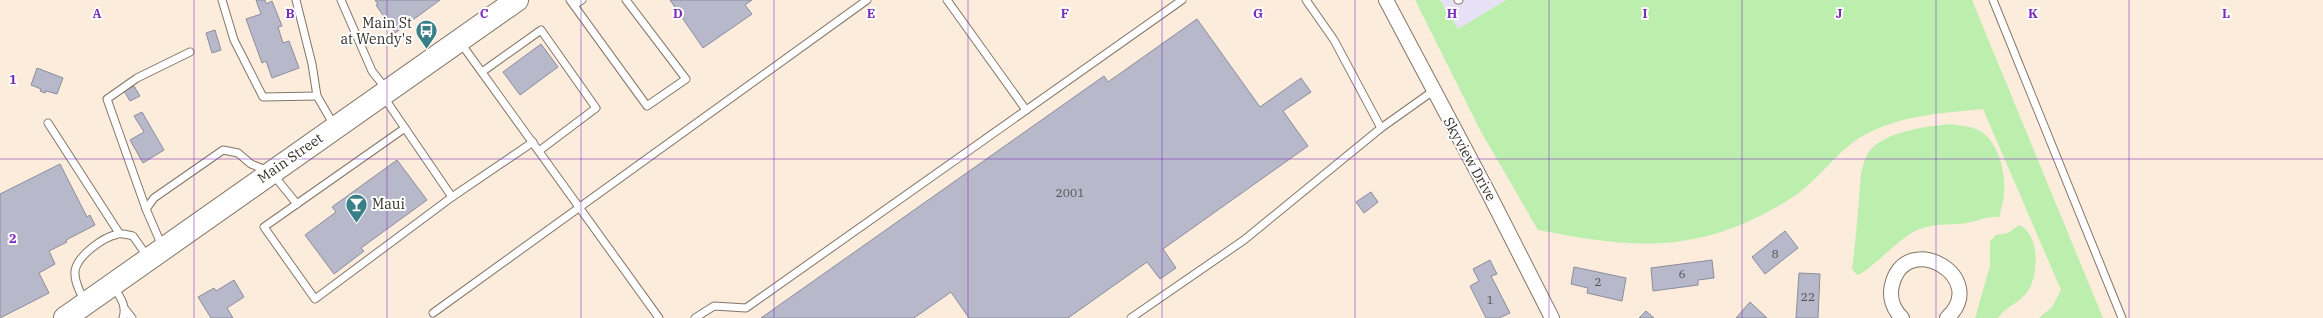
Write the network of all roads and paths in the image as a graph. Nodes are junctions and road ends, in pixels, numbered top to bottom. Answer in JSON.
{"nodes":[{"id":1,"x":222,"y":0,"type":"edge"},
{"id":2,"x":296,"y":0,"type":"edge"},
{"id":3,"x":341,"y":0,"type":"edge"},
{"id":4,"x":582,"y":0,"type":"edge"},
{"id":5,"x":626,"y":0,"type":"edge"},
{"id":6,"x":867,"y":0,"type":"edge"},
{"id":7,"x":947,"y":0,"type":"edge"},
{"id":8,"x":1182,"y":0,"type":"edge"},
{"id":9,"x":1306,"y":0,"type":"edge"},
{"id":10,"x":1386,"y":0,"type":"edge"},
{"id":11,"x":1993,"y":0,"type":"edge"},
{"id":12,"x":514,"y":1,"type":"edge"},
{"id":13,"x":572,"y":3,"type":"edge"},
{"id":14,"x":459,"y":40,"type":"junction"},
{"id":15,"x":190,"y":52,"type":"dead end"},
{"id":16,"x":482,"y":72,"type":"junction"},
{"id":17,"x":1433,"y":91,"type":"junction"},
{"id":18,"x":384,"y":92,"type":"junction"},
{"id":19,"x":317,"y":96,"type":"junction"},
{"id":20,"x":1026,"y":110,"type":"junction"},
{"id":21,"x":48,"y":123,"type":"dead end"},
{"id":22,"x":335,"y":127,"type":"junction"},
{"id":23,"x":405,"y":128,"type":"junction"},
{"id":24,"x":1381,"y":128,"type":"junction"},
{"id":25,"x":533,"y":142,"type":"junction"},
{"id":26,"x":539,"y":151,"type":"junction"},
{"id":27,"x":271,"y":172,"type":"junction"},
{"id":28,"x":452,"y":198,"type":"junction"},
{"id":29,"x":297,"y":204,"type":"junction"},
{"id":30,"x":580,"y":207,"type":"junction"},
{"id":31,"x":146,"y":209,"type":"junction"},
{"id":32,"x":119,"y":233,"type":"junction"},
{"id":33,"x":156,"y":253,"type":"junction"},
{"id":34,"x":112,"y":285,"type":"junction"},
{"id":35,"x":86,"y":303,"type":"junction"},
{"id":36,"x":125,"y":309,"type":"junction"},
{"id":37,"x":433,"y":313,"type":"dead end"},
{"id":38,"x":65,"y":318,"type":"edge"},
{"id":39,"x":123,"y":318,"type":"edge"},
{"id":40,"x":132,"y":318,"type":"edge"},
{"id":41,"x":659,"y":318,"type":"edge"},
{"id":42,"x":695,"y":318,"type":"edge"},
{"id":43,"x":1131,"y":318,"type":"edge"},
{"id":44,"x":1552,"y":318,"type":"edge"},
{"id":45,"x":1902,"y":318,"type":"edge"},
{"id":46,"x":1947,"y":318,"type":"edge"},
{"id":47,"x":2122,"y":318,"type":"edge"}],
"edges":[{"from":1,"to":19,"type":"lane"},
{"from":2,"to":19,"type":"lane"},
{"from":3,"to":18,"type":"lane"},
{"from":4,"to":13,"type":"lane"},
{"from":5,"to":13,"type":"lane"},
{"from":6,"to":30,"type":"lane"},
{"from":7,"to":20,"type":"lane"},
{"from":8,"to":20,"type":"lane"},
{"from":9,"to":24,"type":"lane"},
{"from":10,"to":17,"type":"street","name":"Skyview Drive"},
{"from":11,"to":47,"type":"lane"},
{"from":12,"to":14,"type":"main road","name":"Main Street"},
{"from":14,"to":16,"type":"lane"},
{"from":14,"to":18,"type":"main road","name":"Main Street"},
{"from":15,"to":31,"type":"lane"},
{"from":16,"to":25,"type":"lane"},
{"from":16,"to":26,"type":"lane"},
{"from":17,"to":24,"type":"lane"},
{"from":17,"to":44,"type":"street","name":"Skyview Drive"},
{"from":18,"to":22,"type":"main road","name":"Main Street"},
{"from":18,"to":23,"type":"lane"},
{"from":19,"to":22,"type":"lane"},
{"from":20,"to":42,"type":"lane"},
{"from":21,"to":32,"type":"lane"},
{"from":22,"to":27,"type":"main road","name":"Main Street"},
{"from":23,"to":28,"type":"lane"},
{"from":23,"to":29,"type":"lane"},
{"from":24,"to":43,"type":"lane"},
{"from":25,"to":26,"type":"lane"},
{"from":25,"to":28,"type":"lane"},
{"from":26,"to":30,"type":"lane"},
{"from":27,"to":29,"type":"lane"},
{"from":27,"to":31,"type":"lane"},
{"from":27,"to":33,"type":"main road","name":"Main Street"},
{"from":28,"to":29,"type":"lane"},
{"from":30,"to":37,"type":"lane"},
{"from":30,"to":41,"type":"lane"},
{"from":31,"to":33,"type":"lane"},
{"from":32,"to":33,"type":"lane"},
{"from":32,"to":35,"type":"lane"},
{"from":33,"to":34,"type":"main road","name":"Main Street"},
{"from":34,"to":35,"type":"main road","name":"Main Street"},
{"from":34,"to":36,"type":"lane"},
{"from":35,"to":38,"type":"main road","name":"Main Street"},
{"from":36,"to":39,"type":"lane"},
{"from":36,"to":40,"type":"lane"},
{"from":45,"to":46,"type":"street"}]}
